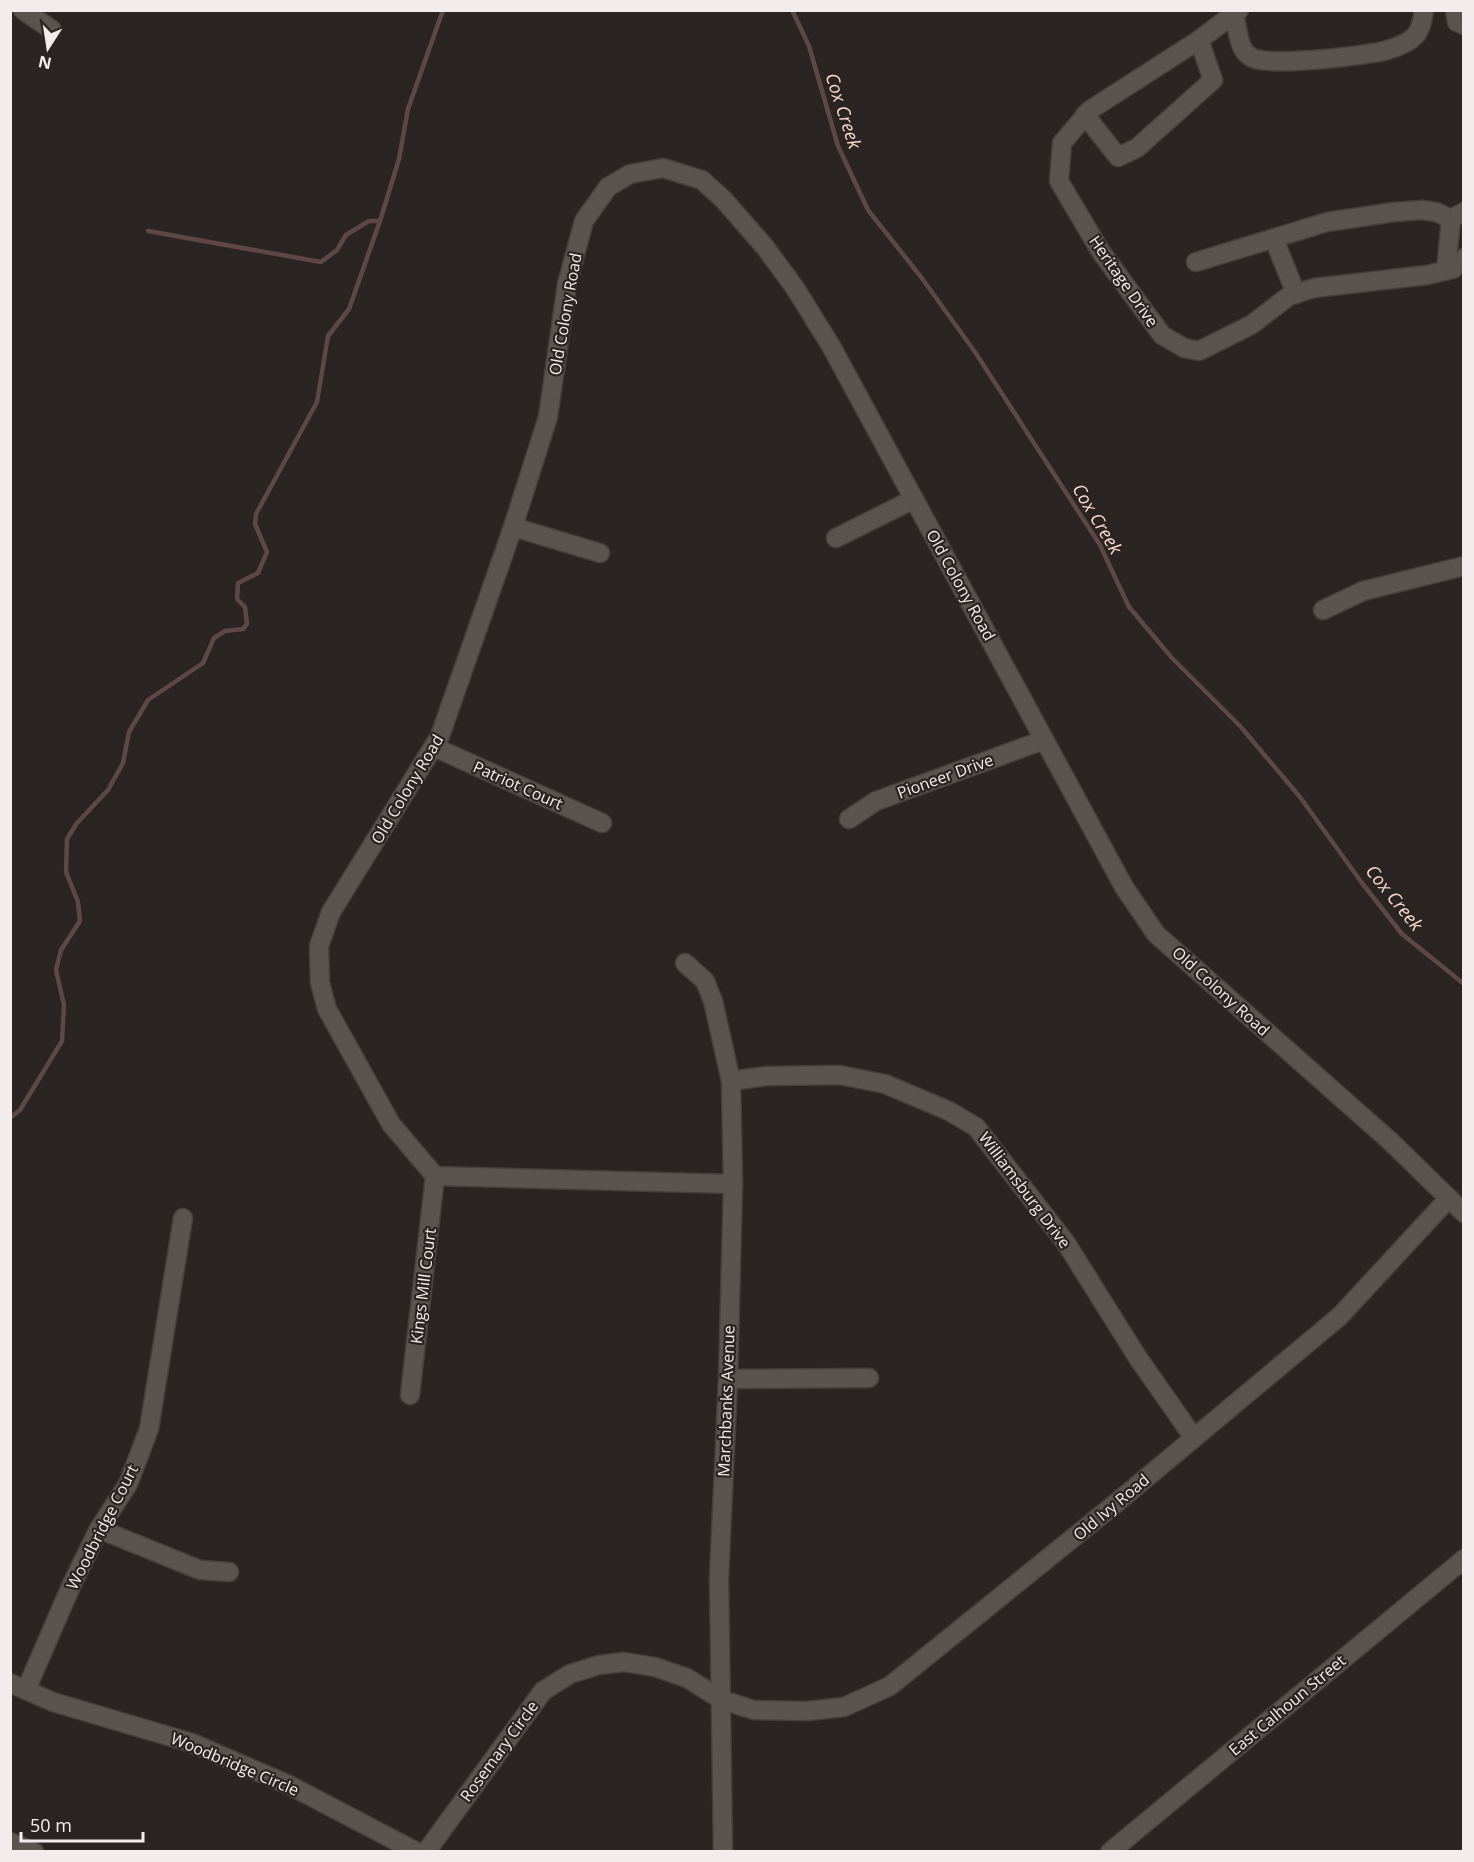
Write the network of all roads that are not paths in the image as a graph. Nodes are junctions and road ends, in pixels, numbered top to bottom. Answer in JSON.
{"nodes":[{"id":1,"x":23,"y":10,"type":"edge"},
{"id":2,"x":1424,"y":10,"type":"edge"},
{"id":3,"x":1455,"y":10,"type":"edge"},
{"id":4,"x":1234,"y":12,"type":"edge"},
{"id":5,"x":1464,"y":25,"type":"edge"},
{"id":6,"x":52,"y":30,"type":"dead end"},
{"id":7,"x":1199,"y":40,"type":"junction"},
{"id":8,"x":1085,"y":116,"type":"junction"},
{"id":9,"x":1457,"y":216,"type":"edge"},
{"id":10,"x":1274,"y":238,"type":"junction"},
{"id":11,"x":1196,"y":262,"type":"dead end"},
{"id":12,"x":1454,"y":266,"type":"edge"},
{"id":13,"x":1296,"y":294,"type":"junction"},
{"id":14,"x":914,"y":499,"type":"junction"},
{"id":15,"x":513,"y":527,"type":"junction"},
{"id":16,"x":836,"y":538,"type":"dead end"},
{"id":17,"x":600,"y":553,"type":"dead end"},
{"id":18,"x":1464,"y":566,"type":"edge"},
{"id":19,"x":1323,"y":610,"type":"dead end"},
{"id":20,"x":1044,"y":740,"type":"junction"},
{"id":21,"x":434,"y":747,"type":"junction"},
{"id":22,"x":849,"y":819,"type":"dead end"},
{"id":23,"x":602,"y":823,"type":"dead end"},
{"id":24,"x":685,"y":963,"type":"dead end"},
{"id":25,"x":731,"y":1081,"type":"junction"},
{"id":26,"x":435,"y":1176,"type":"junction"},
{"id":27,"x":733,"y":1184,"type":"junction"},
{"id":28,"x":1449,"y":1198,"type":"junction"},
{"id":29,"x":1464,"y":1213,"type":"edge"},
{"id":30,"x":183,"y":1218,"type":"dead end"},
{"id":31,"x":869,"y":1378,"type":"dead end"},
{"id":32,"x":728,"y":1379,"type":"junction"},
{"id":33,"x":410,"y":1395,"type":"dead end"},
{"id":34,"x":1194,"y":1438,"type":"junction"},
{"id":35,"x":99,"y":1529,"type":"junction"},
{"id":36,"x":1464,"y":1559,"type":"edge"},
{"id":37,"x":229,"y":1572,"type":"dead end"},
{"id":38,"x":18,"y":1686,"type":"edge"},
{"id":39,"x":722,"y":1700,"type":"junction"},
{"id":40,"x":10,"y":1842,"type":"edge"},
{"id":41,"x":34,"y":1851,"type":"edge"},
{"id":42,"x":417,"y":1851,"type":"edge"},
{"id":43,"x":426,"y":1851,"type":"edge"},
{"id":44,"x":723,"y":1851,"type":"edge"},
{"id":45,"x":1110,"y":1851,"type":"edge"}],
"edges":[{"from":1,"to":6,"type":"street"},
{"from":2,"to":4,"type":"street"},
{"from":3,"to":5,"type":"street"},
{"from":4,"to":7,"type":"street","name":"Heritage Drive"},
{"from":7,"to":8,"type":"street","name":"Heritage Drive"},
{"from":7,"to":8,"type":"street"},
{"from":8,"to":13,"type":"street","name":"Heritage Drive"},
{"from":9,"to":10,"type":"street"},
{"from":9,"to":12,"type":"street"},
{"from":10,"to":11,"type":"street"},
{"from":10,"to":13,"type":"street"},
{"from":12,"to":13,"type":"street","name":"Heritage Drive"},
{"from":14,"to":15,"type":"street","name":"Old Colony Road"},
{"from":14,"to":16,"type":"street"},
{"from":14,"to":20,"type":"street","name":"Old Colony Road"},
{"from":15,"to":17,"type":"street"},
{"from":15,"to":21,"type":"street","name":"Old Colony Road"},
{"from":18,"to":19,"type":"street"},
{"from":20,"to":22,"type":"street","name":"Pioneer Drive"},
{"from":20,"to":28,"type":"street","name":"Old Colony Road"},
{"from":21,"to":23,"type":"street","name":"Patriot Court"},
{"from":21,"to":26,"type":"street","name":"Old Colony Road"},
{"from":24,"to":25,"type":"street","name":"Marchbanks Avenue"},
{"from":25,"to":27,"type":"street","name":"Marchbanks Avenue"},
{"from":25,"to":34,"type":"street","name":"Williamsburg Drive"},
{"from":26,"to":27,"type":"street"},
{"from":26,"to":33,"type":"street","name":"Kings Mill Court"},
{"from":27,"to":32,"type":"street","name":"Marchbanks Avenue"},
{"from":28,"to":29,"type":"street","name":"Old Colony Road"},
{"from":28,"to":34,"type":"street","name":"Old Ivy Road"},
{"from":30,"to":35,"type":"street","name":"Woodbridge Court"},
{"from":31,"to":32,"type":"street"},
{"from":32,"to":39,"type":"street","name":"Marchbanks Avenue"},
{"from":34,"to":39,"type":"street","name":"Old Ivy Road"},
{"from":35,"to":37,"type":"street"},
{"from":35,"to":38,"type":"street","name":"Woodbridge Court"},
{"from":36,"to":45,"type":"street","name":"East Calhoun Street"},
{"from":38,"to":42,"type":"street","name":"Woodbridge Circle"},
{"from":39,"to":43,"type":"street","name":"Rosemary Circle"},
{"from":39,"to":44,"type":"street","name":"Marchbanks Avenue"},
{"from":40,"to":41,"type":"street"}]}
